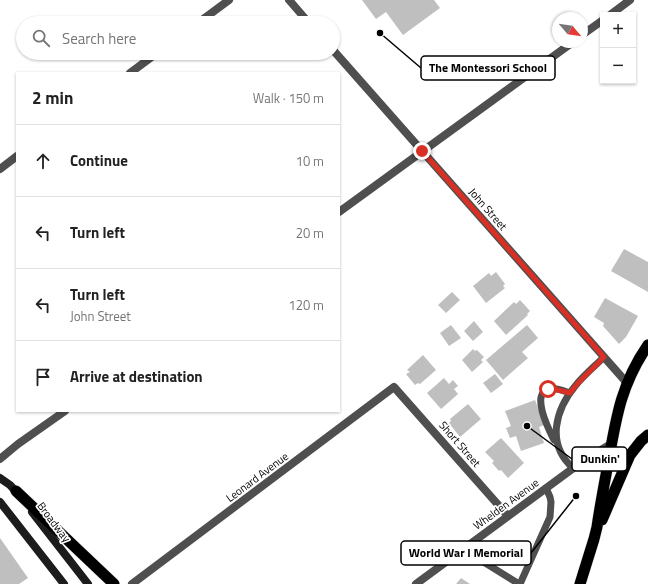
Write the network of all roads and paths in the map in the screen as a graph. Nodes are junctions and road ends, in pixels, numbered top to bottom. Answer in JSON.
{"nodes":[{"id":1,"x":229,"y":0,"type":"edge"},
{"id":2,"x":289,"y":0,"type":"edge"},
{"id":3,"x":630,"y":0,"type":"edge"},
{"id":4,"x":614,"y":12,"type":"edge"},
{"id":5,"x":207,"y":16,"type":"edge"},
{"id":6,"x":303,"y":16,"type":"edge"},
{"id":7,"x":600,"y":22,"type":"edge"},
{"id":8,"x":588,"y":31,"type":"edge"},
{"id":9,"x":565,"y":48,"type":"edge"},
{"id":10,"x":340,"y":58,"type":"edge"},
{"id":11,"x":148,"y":60,"type":"edge"},
{"id":12,"x":131,"y":72,"type":"edge"},
{"id":13,"x":422,"y":151,"type":"junction"},
{"id":14,"x":16,"y":157,"type":"edge"},
{"id":15,"x":0,"y":169,"type":"edge"},
{"id":16,"x":340,"y":211,"type":"edge"},
{"id":17,"x":648,"y":345,"type":"edge"},
{"id":18,"x":604,"y":357,"type":"junction"},
{"id":19,"x":627,"y":383,"type":"junction"},
{"id":20,"x":394,"y":387,"type":"joint"},
{"id":21,"x":570,"y":393,"type":"junction"},
{"id":22,"x":63,"y":412,"type":"edge"},
{"id":23,"x":648,"y":435,"type":"edge"},
{"id":24,"x":611,"y":444,"type":"junction"},
{"id":25,"x":558,"y":449,"type":"junction"},
{"id":26,"x":0,"y":459,"type":"edge"},
{"id":27,"x":573,"y":468,"type":"junction"},
{"id":28,"x":0,"y":478,"type":"edge"},
{"id":29,"x":546,"y":488,"type":"junction"},
{"id":30,"x":16,"y":491,"type":"junction"},
{"id":31,"x":0,"y":502,"type":"edge"},
{"id":32,"x":508,"y":516,"type":"junction"},
{"id":33,"x":594,"y":538,"type":"junction"},
{"id":34,"x":468,"y":545,"type":"junction"},
{"id":35,"x":64,"y":584,"type":"edge"},
{"id":36,"x":88,"y":584,"type":"edge"},
{"id":37,"x":114,"y":584,"type":"edge"},
{"id":38,"x":132,"y":584,"type":"edge"},
{"id":39,"x":416,"y":584,"type":"edge"},
{"id":40,"x":520,"y":584,"type":"edge"},
{"id":41,"x":580,"y":584,"type":"edge"}],
"edges":[{"from":1,"to":5,"type":"street"},
{"from":2,"to":6,"type":"street"},
{"from":3,"to":4,"type":"street"},
{"from":7,"to":8,"type":"street"},
{"from":9,"to":13,"type":"street"},
{"from":10,"to":13,"type":"street","name":"John Street"},
{"from":11,"to":12,"type":"street"},
{"from":13,"to":16,"type":"street"},
{"from":13,"to":18,"type":"street","name":"John Street"},
{"from":14,"to":15,"type":"street"},
{"from":17,"to":19,"type":"highway"},
{"from":18,"to":19,"type":"street","name":"John Street"},
{"from":18,"to":21,"type":"lane"},
{"from":19,"to":24,"type":"highway"},
{"from":20,"to":32,"type":"street","name":"Short Street"},
{"from":20,"to":38,"type":"street","name":"Leonard Avenue"},
{"from":21,"to":25,"type":"lane"},
{"from":21,"to":25,"type":"lane"},
{"from":22,"to":26,"type":"street"},
{"from":23,"to":33,"type":"highway"},
{"from":24,"to":27,"type":"street","name":"Whelden Avenue"},
{"from":24,"to":33,"type":"highway"},
{"from":25,"to":27,"type":"lane"},
{"from":27,"to":29,"type":"street","name":"Whelden Avenue"},
{"from":28,"to":30,"type":"main road","name":"Broadway"},
{"from":29,"to":32,"type":"street","name":"Whelden Avenue"},
{"from":29,"to":40,"type":"lane"},
{"from":30,"to":36,"type":"main road","name":"Broadway"},
{"from":30,"to":37,"type":"highway"},
{"from":31,"to":35,"type":"main road"},
{"from":32,"to":34,"type":"street","name":"Whelden Avenue"},
{"from":33,"to":41,"type":"highway"},
{"from":34,"to":39,"type":"street","name":"Whelden Avenue"},
{"from":34,"to":40,"type":"lane"}]}
